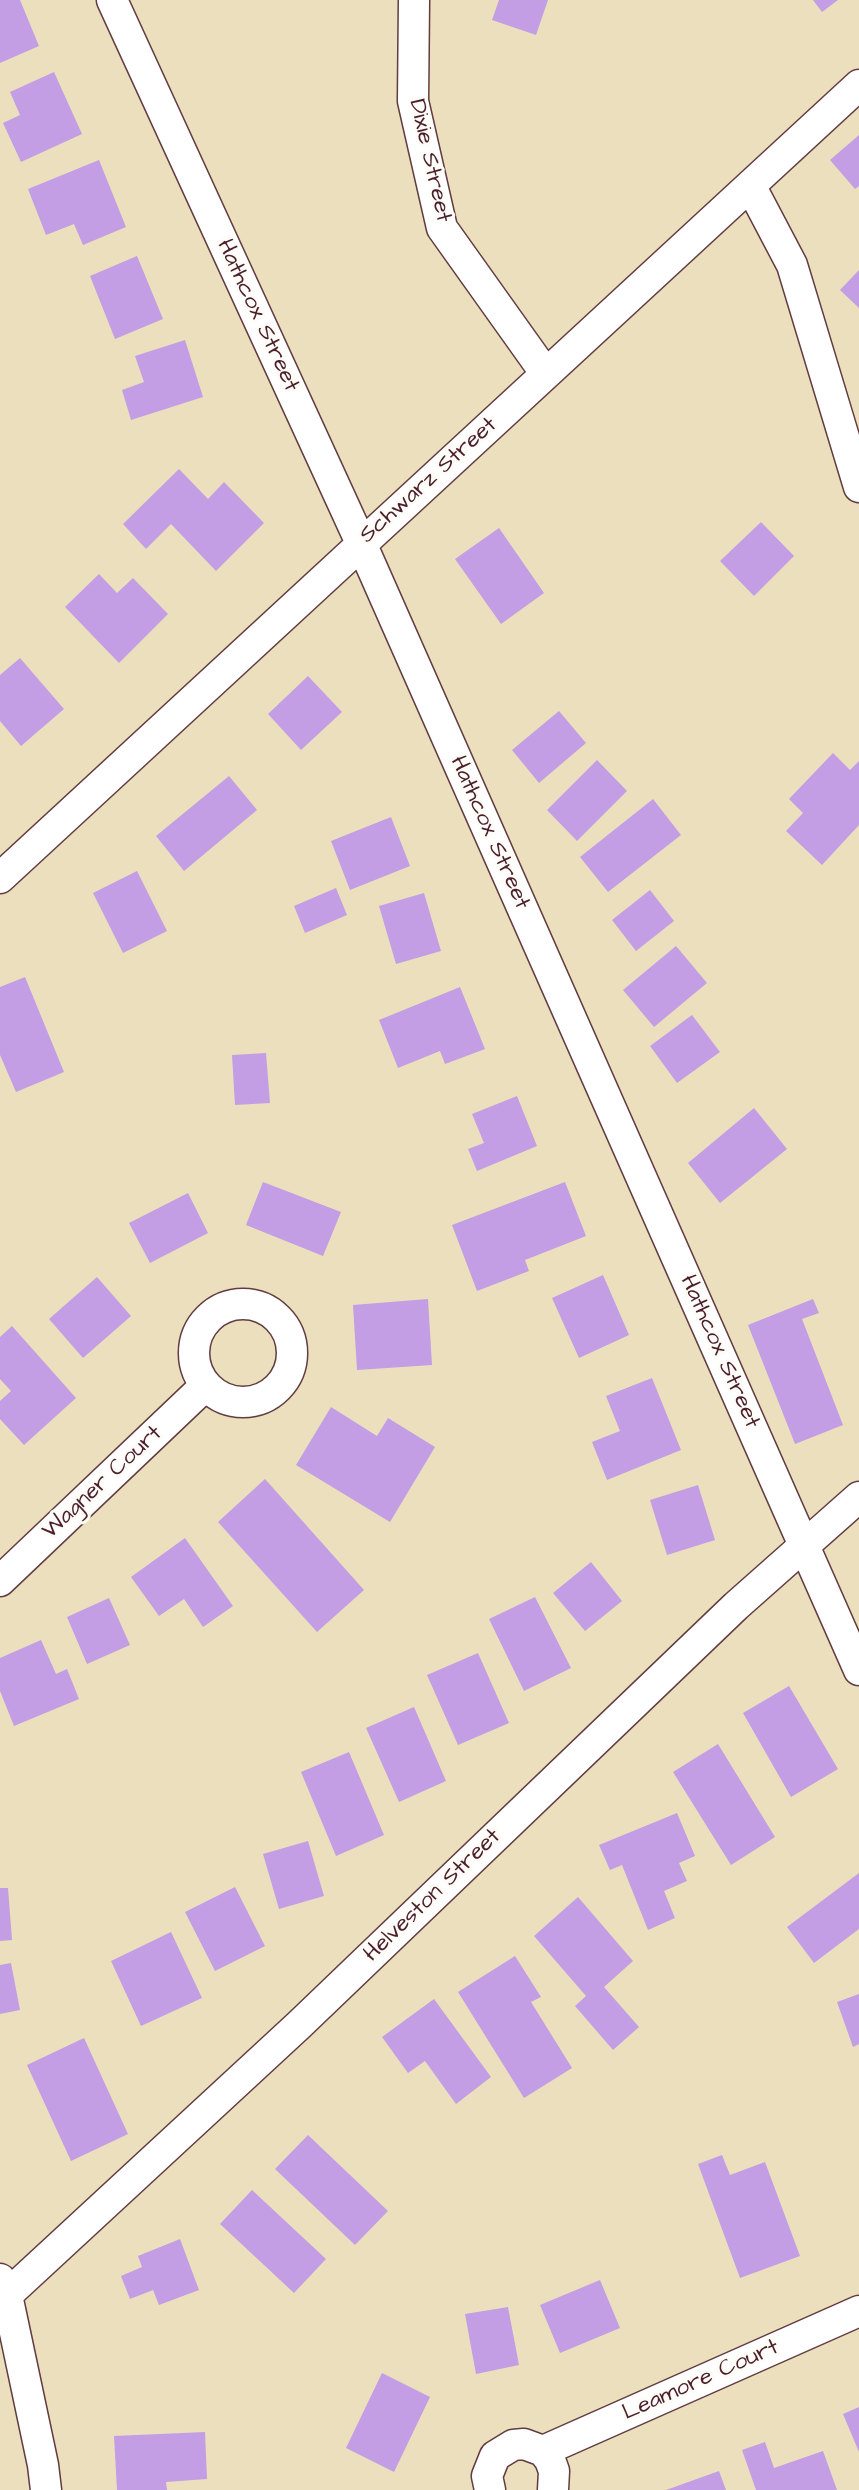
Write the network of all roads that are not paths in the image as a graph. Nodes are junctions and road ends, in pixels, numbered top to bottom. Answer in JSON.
{"nodes":[{"id":1,"x":111,"y":0,"type":"edge"},
{"id":2,"x":414,"y":0,"type":"edge"},
{"id":3,"x":859,"y":85,"type":"edge"},
{"id":4,"x":751,"y":187,"type":"junction"},
{"id":5,"x":546,"y":374,"type":"junction"},
{"id":6,"x":859,"y":487,"type":"edge"},
{"id":7,"x":361,"y":543,"type":"junction"},
{"id":8,"x":4,"y":866,"type":"edge"},
{"id":9,"x":206,"y":1385,"type":"dead end"},
{"id":10,"x":859,"y":1497,"type":"edge"},
{"id":11,"x":805,"y":1547,"type":"junction"},
{"id":12,"x":0,"y":1581,"type":"edge"},
{"id":13,"x":859,"y":1670,"type":"edge"},
{"id":14,"x":3,"y":2287,"type":"edge"},
{"id":15,"x":859,"y":2311,"type":"edge"},
{"id":16,"x":543,"y":2451,"type":"junction"},
{"id":17,"x":46,"y":2490,"type":"edge"},
{"id":18,"x":490,"y":2490,"type":"edge"},
{"id":19,"x":552,"y":2490,"type":"edge"}],
"edges":[{"from":1,"to":7,"type":"street","name":"Hathcox Street"},
{"from":2,"to":5,"type":"street","name":"Dixie Street"},
{"from":3,"to":4,"type":"street","name":"Schwarz Street"},
{"from":4,"to":5,"type":"street","name":"Schwarz Street"},
{"from":4,"to":6,"type":"street"},
{"from":5,"to":7,"type":"street","name":"Schwarz Street"},
{"from":7,"to":8,"type":"street","name":"Schwarz Street"},
{"from":7,"to":11,"type":"street","name":"Hathcox Street"},
{"from":9,"to":12,"type":"street","name":"Wagner Court"},
{"from":10,"to":11,"type":"street","name":"Helveston Street"},
{"from":11,"to":13,"type":"street","name":"Hathcox Street"},
{"from":11,"to":14,"type":"street","name":"Helveston Street"},
{"from":14,"to":17,"type":"street"},
{"from":15,"to":16,"type":"street","name":"Leamore Court"},
{"from":16,"to":18,"type":"street"},
{"from":16,"to":19,"type":"street"}]}
